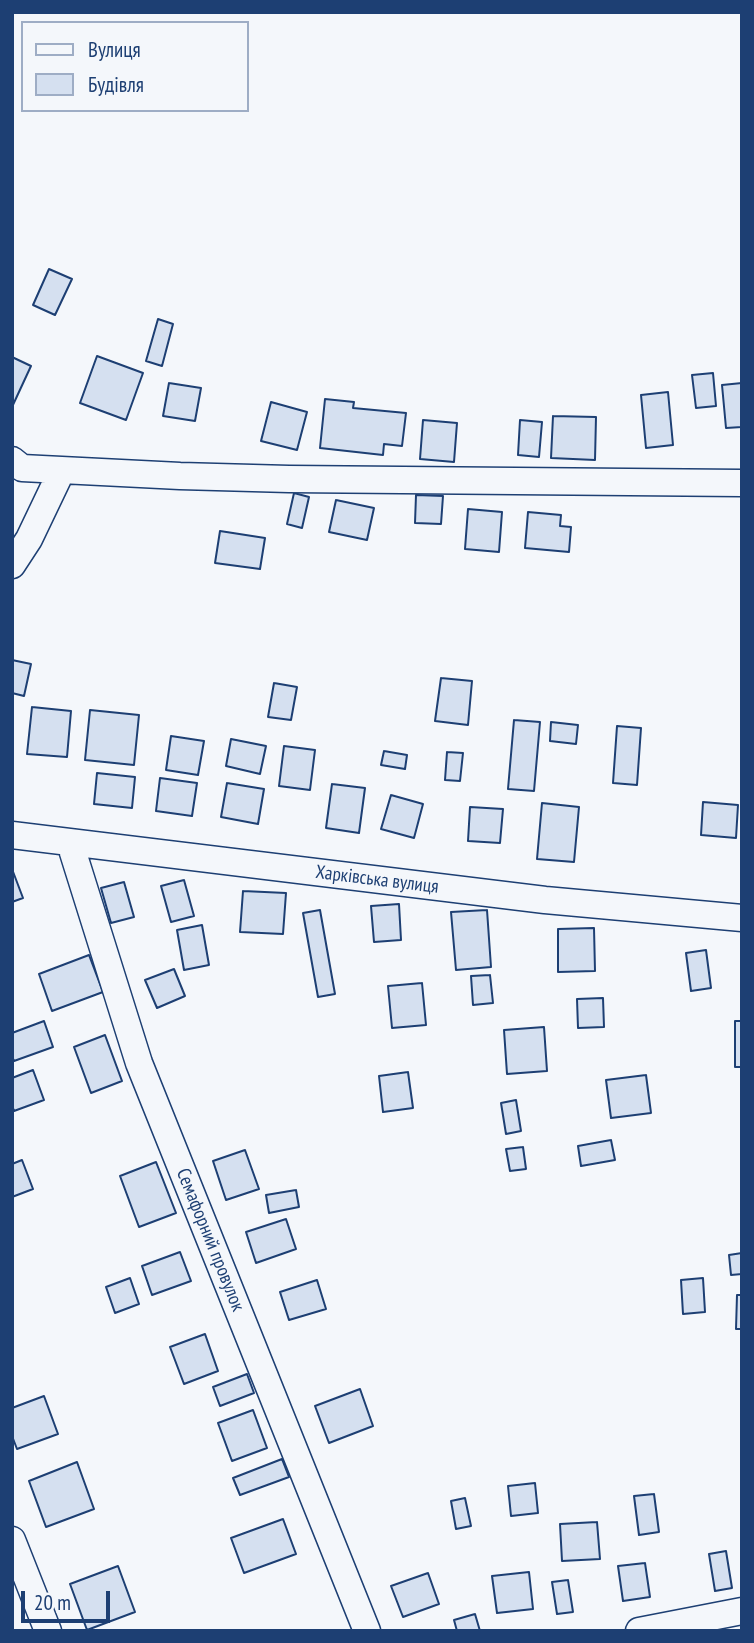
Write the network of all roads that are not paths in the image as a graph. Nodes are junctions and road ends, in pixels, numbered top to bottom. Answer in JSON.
{"nodes":[{"id":1,"x":12,"y":460,"type":"edge"},
{"id":2,"x":62,"y":470,"type":"junction"},
{"id":3,"x":742,"y":483,"type":"edge"},
{"id":4,"x":12,"y":565,"type":"edge"},
{"id":5,"x":12,"y":835,"type":"edge"},
{"id":6,"x":70,"y":843,"type":"junction"},
{"id":7,"x":742,"y":918,"type":"edge"},
{"id":8,"x":12,"y":1540,"type":"edge"},
{"id":9,"x":742,"y":1611,"type":"edge"},
{"id":10,"x":48,"y":1631,"type":"edge"},
{"id":11,"x":368,"y":1631,"type":"edge"},
{"id":12,"x":639,"y":1631,"type":"edge"}],
"edges":[{"from":1,"to":2,"type":"street"},
{"from":2,"to":3,"type":"street"},
{"from":2,"to":4,"type":"street"},
{"from":5,"to":6,"type":"street","name":"Харківська вулиця"},
{"from":6,"to":7,"type":"street","name":"Харківська вулиця"},
{"from":6,"to":11,"type":"street","name":"Семафорний провулок"},
{"from":8,"to":10,"type":"street"},
{"from":9,"to":12,"type":"street"}]}
